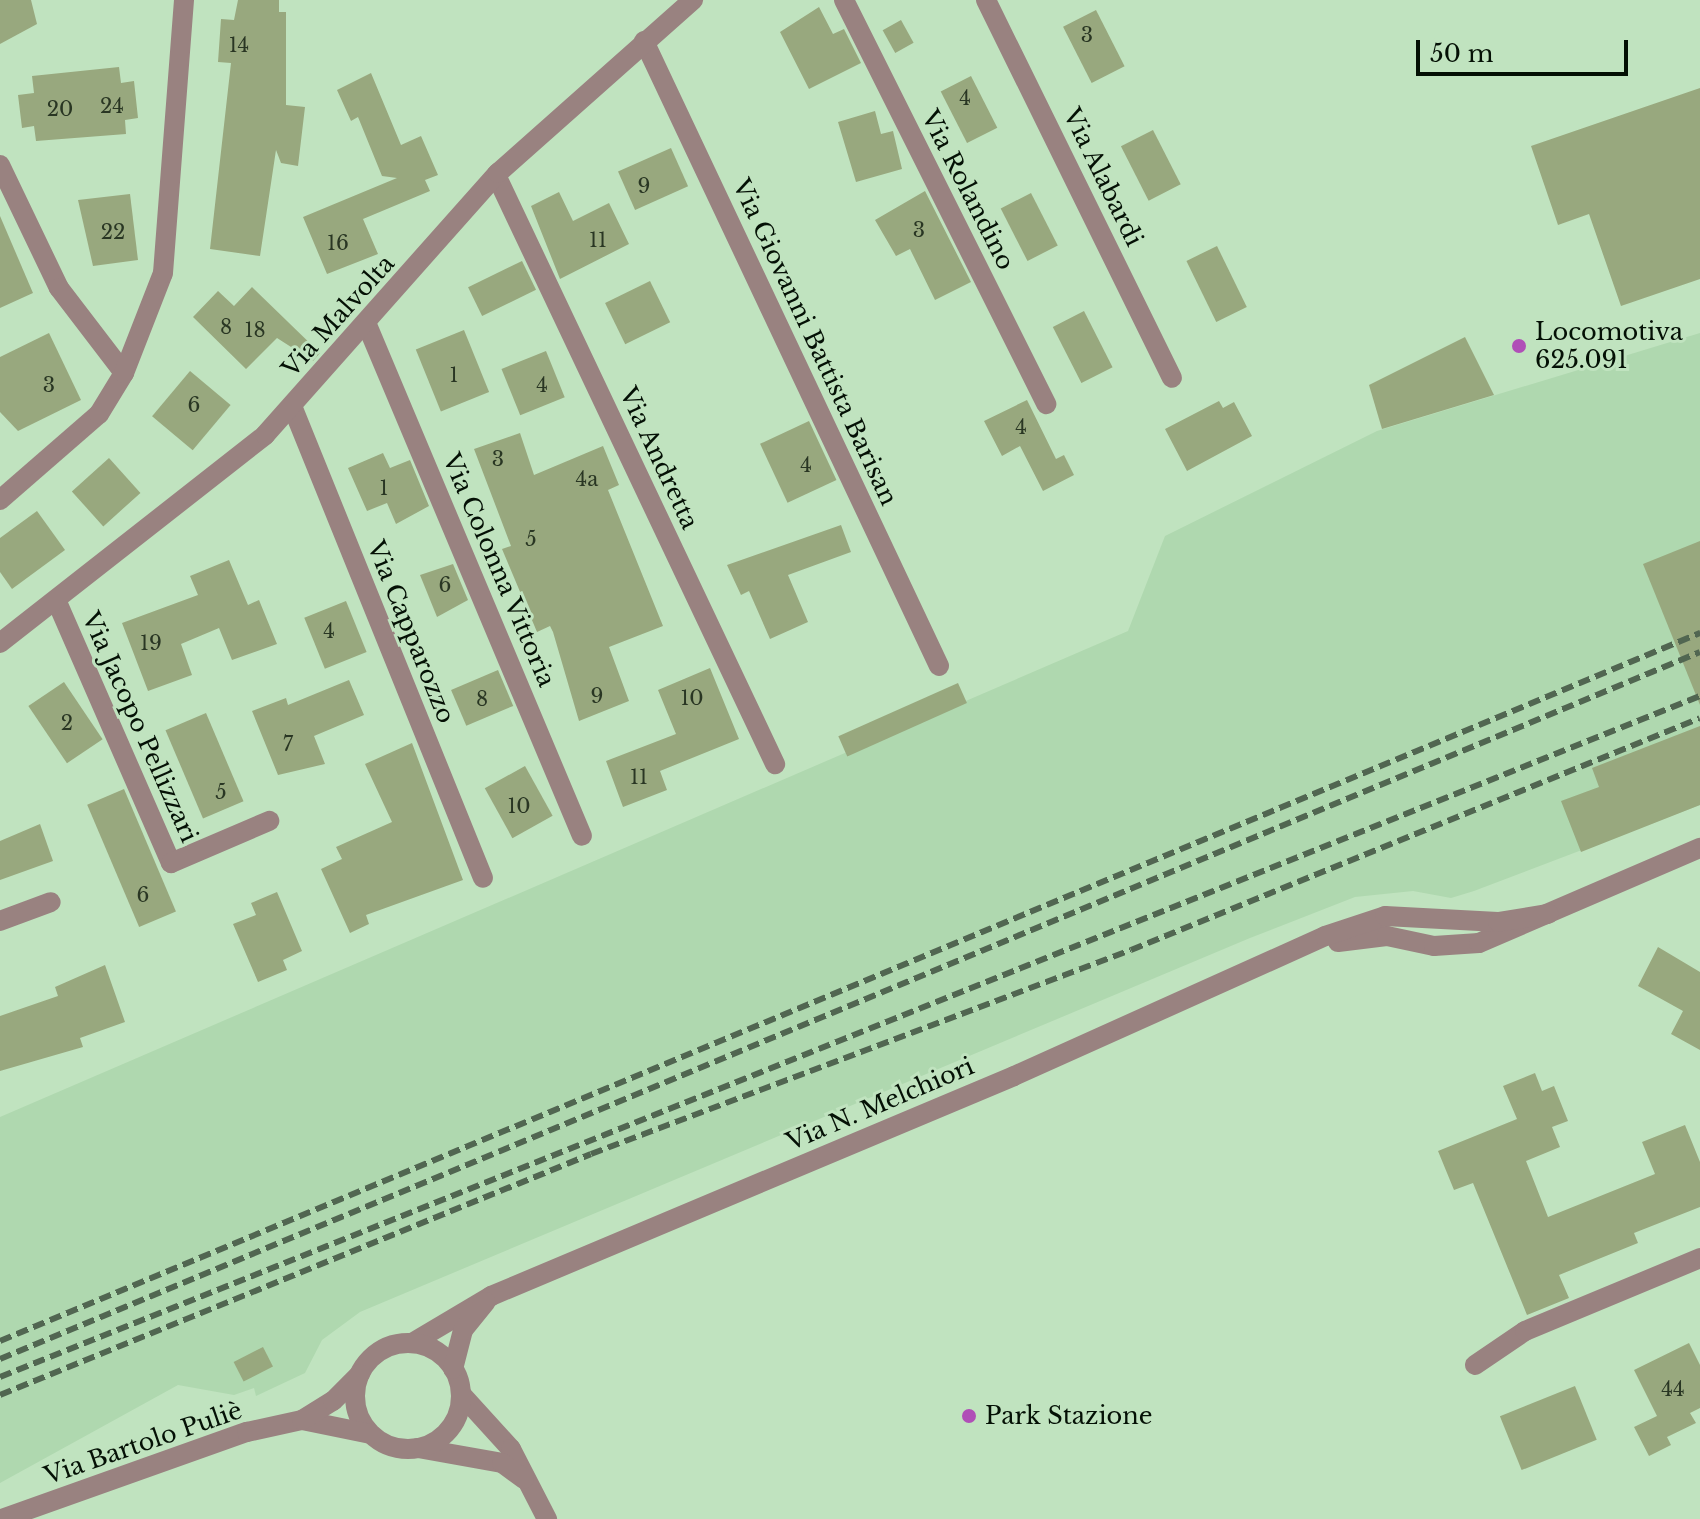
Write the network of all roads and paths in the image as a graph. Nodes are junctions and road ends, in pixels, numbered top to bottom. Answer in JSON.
{"nodes":[{"id":1,"x":184,"y":0,"type":"edge"},
{"id":2,"x":693,"y":0,"type":"edge"},
{"id":3,"x":844,"y":0,"type":"edge"},
{"id":4,"x":986,"y":0,"type":"edge"},
{"id":5,"x":644,"y":41,"type":"junction"},
{"id":6,"x":0,"y":165,"type":"edge"},
{"id":7,"x":496,"y":175,"type":"junction"},
{"id":8,"x":367,"y":325,"type":"junction"},
{"id":9,"x":124,"y":373,"type":"junction"},
{"id":10,"x":1172,"y":378,"type":"dead end"},
{"id":11,"x":1046,"y":404,"type":"dead end"},
{"id":12,"x":292,"y":406,"type":"junction"},
{"id":13,"x":0,"y":500,"type":"edge"},
{"id":14,"x":57,"y":602,"type":"junction"},
{"id":15,"x":0,"y":643,"type":"edge"},
{"id":16,"x":939,"y":666,"type":"dead end"},
{"id":17,"x":775,"y":764,"type":"dead end"},
{"id":18,"x":269,"y":821,"type":"dead end"},
{"id":19,"x":582,"y":836,"type":"dead end"},
{"id":20,"x":1700,"y":848,"type":"edge"},
{"id":21,"x":483,"y":878,"type":"dead end"},
{"id":22,"x":51,"y":902,"type":"dead end"},
{"id":23,"x":1548,"y":914,"type":"junction"},
{"id":24,"x":0,"y":921,"type":"edge"},
{"id":25,"x":1288,"y":957,"type":"junction"},
{"id":26,"x":1700,"y":1258,"type":"edge"},
{"id":27,"x":491,"y":1296,"type":"junction"},
{"id":28,"x":412,"y":1343,"type":"junction"},
{"id":29,"x":1475,"y":1365,"type":"dead end"},
{"id":30,"x":453,"y":1369,"type":"junction"},
{"id":31,"x":360,"y":1374,"type":"junction"},
{"id":32,"x":461,"y":1394,"type":"junction"},
{"id":33,"x":302,"y":1420,"type":"junction"},
{"id":34,"x":371,"y":1434,"type":"junction"},
{"id":35,"x":418,"y":1448,"type":"junction"},
{"id":36,"x":533,"y":1486,"type":"junction"},
{"id":37,"x":2,"y":1519,"type":"edge"},
{"id":38,"x":547,"y":1519,"type":"edge"}],
"edges":[{"from":1,"to":9,"type":"street"},
{"from":2,"to":5,"type":"street","name":"Via Malvolta"},
{"from":3,"to":11,"type":"street","name":"Via Rolandino"},
{"from":4,"to":10,"type":"street","name":"Via Alabardi"},
{"from":5,"to":7,"type":"street","name":"Via Malvolta"},
{"from":5,"to":16,"type":"street","name":"Via Giovanni Battista Barisan"},
{"from":6,"to":9,"type":"street"},
{"from":7,"to":8,"type":"street","name":"Via Malvolta"},
{"from":7,"to":17,"type":"street","name":"Via Andretta"},
{"from":8,"to":12,"type":"street","name":"Via Malvolta"},
{"from":8,"to":19,"type":"street","name":"Via Colonna Vittoria"},
{"from":9,"to":13,"type":"street"},
{"from":12,"to":14,"type":"street","name":"Via Malvolta"},
{"from":12,"to":21,"type":"street","name":"Via Capparozzo"},
{"from":14,"to":15,"type":"street","name":"Via Malvolta"},
{"from":14,"to":18,"type":"street","name":"Via Jacopo Pellizzari"},
{"from":20,"to":23,"type":"street","name":"Via N. Melchiori"},
{"from":22,"to":24,"type":"street"},
{"from":23,"to":25,"type":"street","name":"Via N. Melchiori"},
{"from":23,"to":25,"type":"street","name":"Via N. Melchiori"},
{"from":25,"to":27,"type":"street","name":"Via N. Melchiori"},
{"from":26,"to":29,"type":"street"},
{"from":27,"to":28,"type":"street","name":"Via N. Melchiori"},
{"from":27,"to":30,"type":"street"},
{"from":28,"to":30,"type":"street"},
{"from":28,"to":31,"type":"street"},
{"from":30,"to":32,"type":"street"},
{"from":31,"to":33,"type":"street","name":"Via Bartolo Puliè"},
{"from":31,"to":34,"type":"street"},
{"from":32,"to":35,"type":"street"},
{"from":32,"to":36,"type":"street"},
{"from":33,"to":34,"type":"street","name":"Via Bartolo Puliè"},
{"from":33,"to":37,"type":"street","name":"Via Bartolo Puliè"},
{"from":34,"to":35,"type":"street"},
{"from":35,"to":36,"type":"street"},
{"from":36,"to":38,"type":"street"}]}
